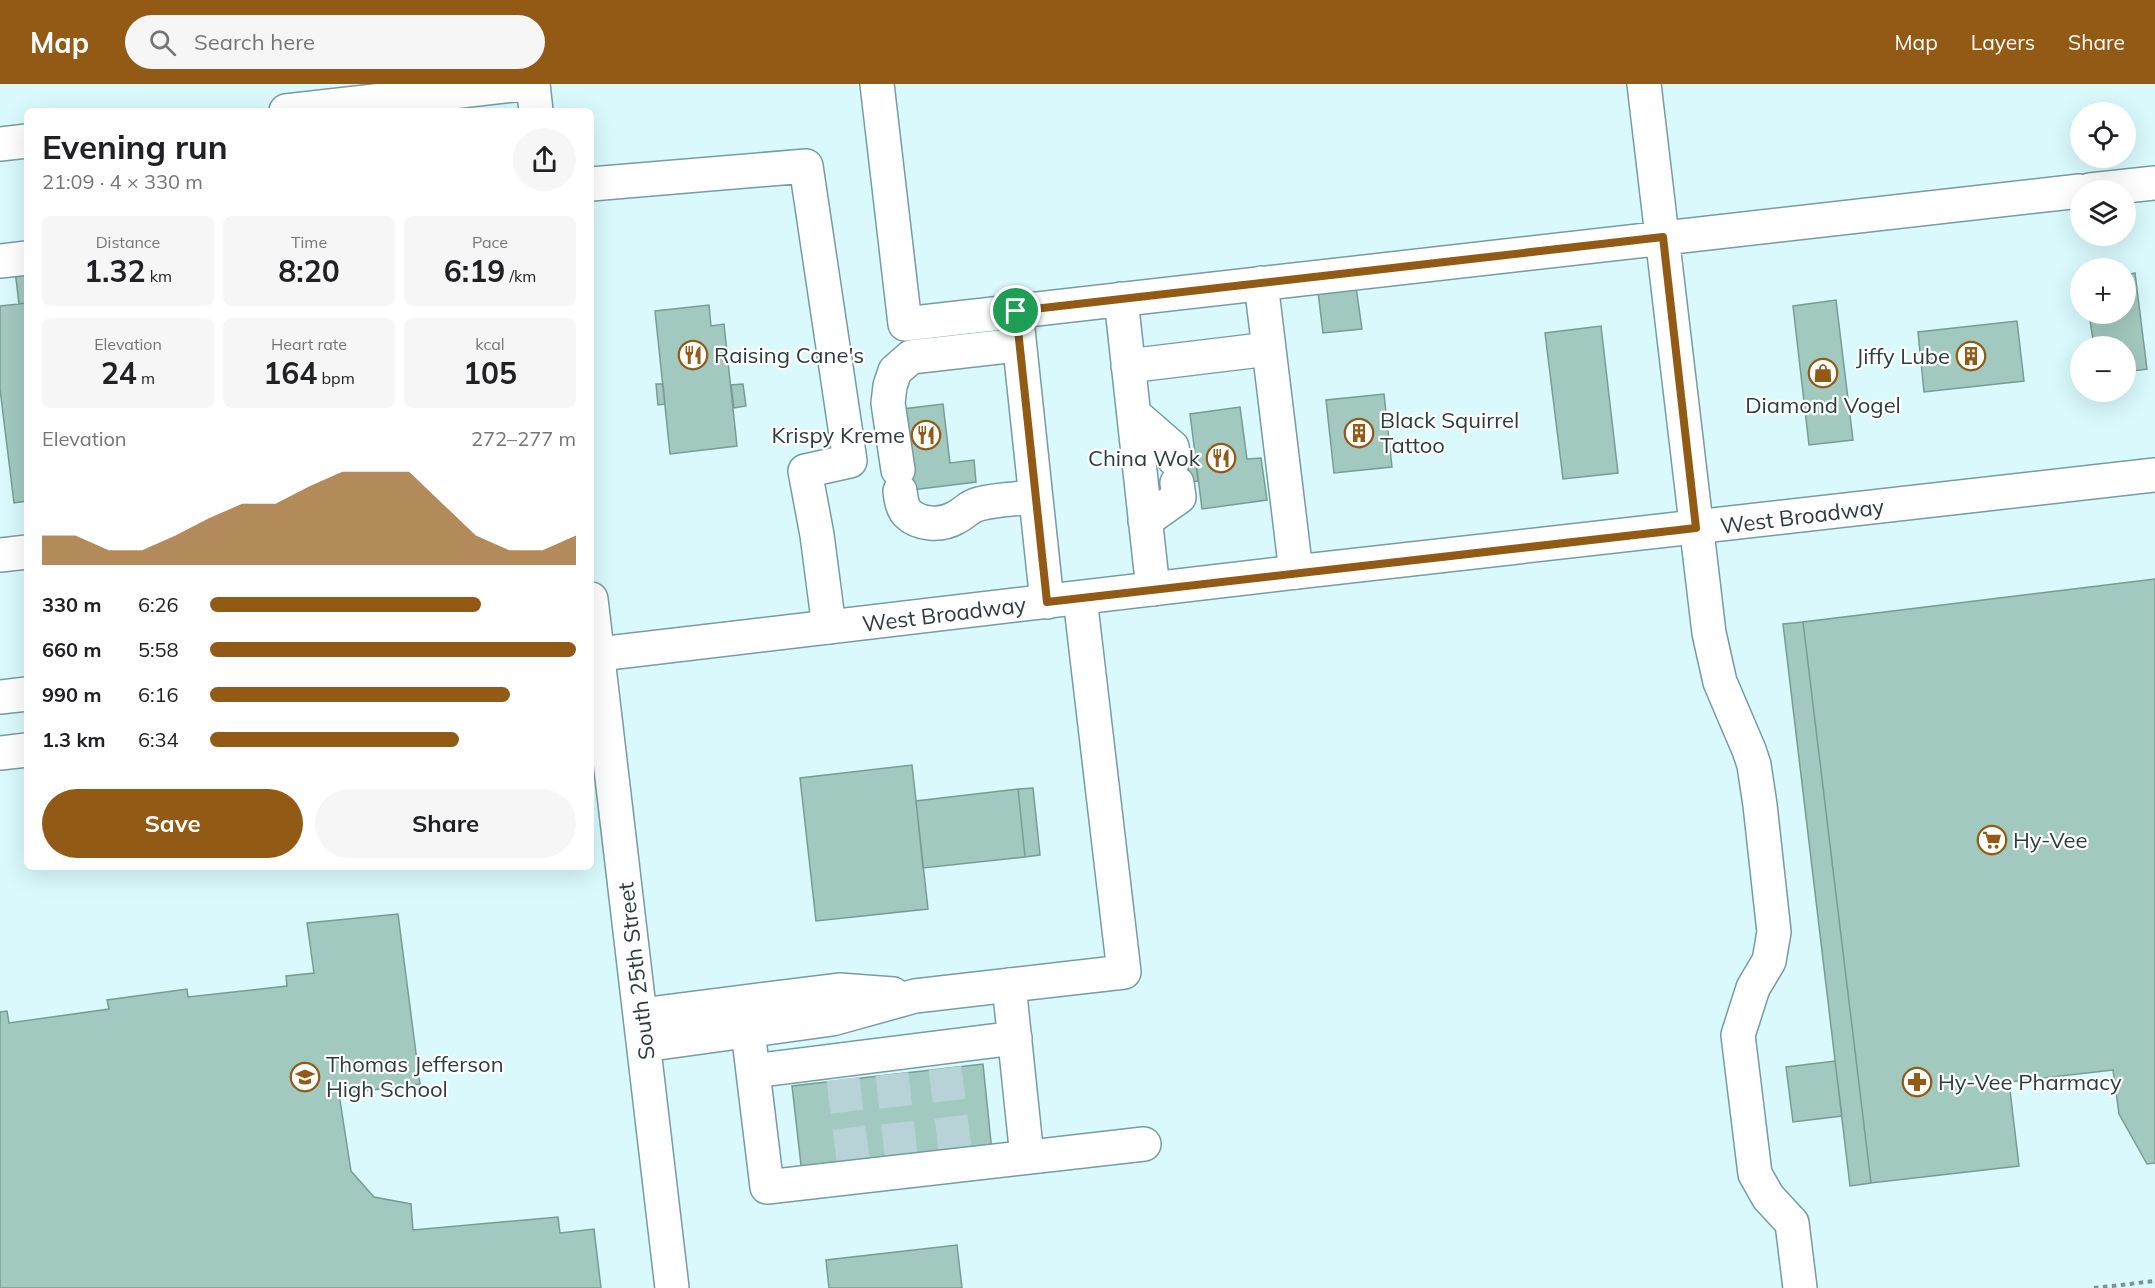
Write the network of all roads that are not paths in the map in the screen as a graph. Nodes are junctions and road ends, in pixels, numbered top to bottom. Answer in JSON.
{"nodes":[{"id":1,"x":522,"y":84,"type":"edge"},
{"id":2,"x":533,"y":84,"type":"edge"},
{"id":3,"x":877,"y":84,"type":"edge"},
{"id":4,"x":1644,"y":84,"type":"edge"},
{"id":5,"x":312,"y":108,"type":"edge"},
{"id":6,"x":536,"y":108,"type":"edge"},
{"id":7,"x":24,"y":141,"type":"edge"},
{"id":8,"x":0,"y":144,"type":"edge"},
{"id":9,"x":2155,"y":183,"type":"edge"},
{"id":10,"x":594,"y":184,"type":"edge"},
{"id":11,"x":2136,"y":185,"type":"edge"},
{"id":12,"x":2070,"y":193,"type":"edge"},
{"id":13,"x":1663,"y":237,"type":"junction"},
{"id":14,"x":24,"y":258,"type":"edge"},
{"id":15,"x":0,"y":261,"type":"edge"},
{"id":16,"x":1261,"y":283,"type":"junction"},
{"id":17,"x":1121,"y":299,"type":"junction"},
{"id":18,"x":1016,"y":311,"type":"junction"},
{"id":19,"x":1018,"y":345,"type":"junction"},
{"id":20,"x":1269,"y":350,"type":"junction"},
{"id":21,"x":1128,"y":366,"type":"junction"},
{"id":22,"x":1134,"y":414,"type":"junction"},
{"id":23,"x":2155,"y":475,"type":"edge"},
{"id":24,"x":1035,"y":497,"type":"junction"},
{"id":25,"x":1145,"y":521,"type":"junction"},
{"id":26,"x":1696,"y":528,"type":"junction"},
{"id":27,"x":24,"y":552,"type":"edge"},
{"id":28,"x":0,"y":555,"type":"edge"},
{"id":29,"x":1296,"y":572,"type":"junction"},
{"id":30,"x":1153,"y":589,"type":"junction"},
{"id":31,"x":1080,"y":598,"type":"junction"},
{"id":32,"x":1047,"y":602,"type":"junction"},
{"id":33,"x":829,"y":627,"type":"junction"},
{"id":34,"x":594,"y":655,"type":"edge"},
{"id":35,"x":24,"y":694,"type":"edge"},
{"id":36,"x":0,"y":697,"type":"edge"},
{"id":37,"x":24,"y":750,"type":"edge"},
{"id":38,"x":0,"y":753,"type":"edge"},
{"id":39,"x":1009,"y":985,"type":"junction"},
{"id":40,"x":915,"y":996,"type":"junction"},
{"id":41,"x":642,"y":1030,"type":"junction"},
{"id":42,"x":748,"y":1031,"type":"junction"},
{"id":43,"x":1015,"y":1038,"type":"junction"},
{"id":44,"x":753,"y":1071,"type":"junction"},
{"id":45,"x":1144,"y":1144,"type":"dead end"},
{"id":46,"x":1028,"y":1157,"type":"junction"},
{"id":47,"x":672,"y":1288,"type":"edge"},
{"id":48,"x":1800,"y":1288,"type":"edge"}],
"edges":[{"from":1,"to":5,"type":"main road"},
{"from":2,"to":6,"type":"main road"},
{"from":3,"to":18,"type":"main road"},
{"from":4,"to":13,"type":"main road"},
{"from":7,"to":8,"type":"main road"},
{"from":9,"to":11,"type":"main road"},
{"from":10,"to":33,"type":"main road"},
{"from":12,"to":13,"type":"main road"},
{"from":13,"to":16,"type":"main road"},
{"from":13,"to":26,"type":"main road"},
{"from":14,"to":15,"type":"main road"},
{"from":16,"to":17,"type":"main road"},
{"from":16,"to":20,"type":"main road"},
{"from":17,"to":18,"type":"main road"},
{"from":17,"to":21,"type":"main road"},
{"from":18,"to":19,"type":"main road"},
{"from":19,"to":24,"type":"main road"},
{"from":19,"to":24,"type":"main road"},
{"from":20,"to":21,"type":"main road"},
{"from":20,"to":29,"type":"main road"},
{"from":21,"to":22,"type":"main road"},
{"from":22,"to":25,"type":"main road"},
{"from":22,"to":25,"type":"main road"},
{"from":23,"to":26,"type":"main road","name":"West Broadway"},
{"from":24,"to":32,"type":"main road"},
{"from":25,"to":30,"type":"main road"},
{"from":26,"to":29,"type":"main road","name":"West Broadway"},
{"from":26,"to":48,"type":"main road"},
{"from":27,"to":28,"type":"main road"},
{"from":29,"to":30,"type":"main road","name":"West Broadway"},
{"from":30,"to":31,"type":"main road","name":"West Broadway"},
{"from":31,"to":32,"type":"main road","name":"West Broadway"},
{"from":31,"to":39,"type":"main road"},
{"from":32,"to":33,"type":"main road","name":"West Broadway"},
{"from":33,"to":34,"type":"main road","name":"West Broadway"},
{"from":34,"to":41,"type":"main road","name":"South 25th Street"},
{"from":35,"to":36,"type":"main road"},
{"from":37,"to":38,"type":"main road"},
{"from":39,"to":40,"type":"main road"},
{"from":39,"to":43,"type":"main road"},
{"from":40,"to":41,"type":"main road"},
{"from":40,"to":42,"type":"main road"},
{"from":41,"to":42,"type":"main road"},
{"from":41,"to":47,"type":"main road","name":"South 25th Street"},
{"from":42,"to":44,"type":"main road"},
{"from":43,"to":44,"type":"main road"},
{"from":43,"to":46,"type":"main road"},
{"from":44,"to":46,"type":"main road"},
{"from":45,"to":46,"type":"main road"}]}
